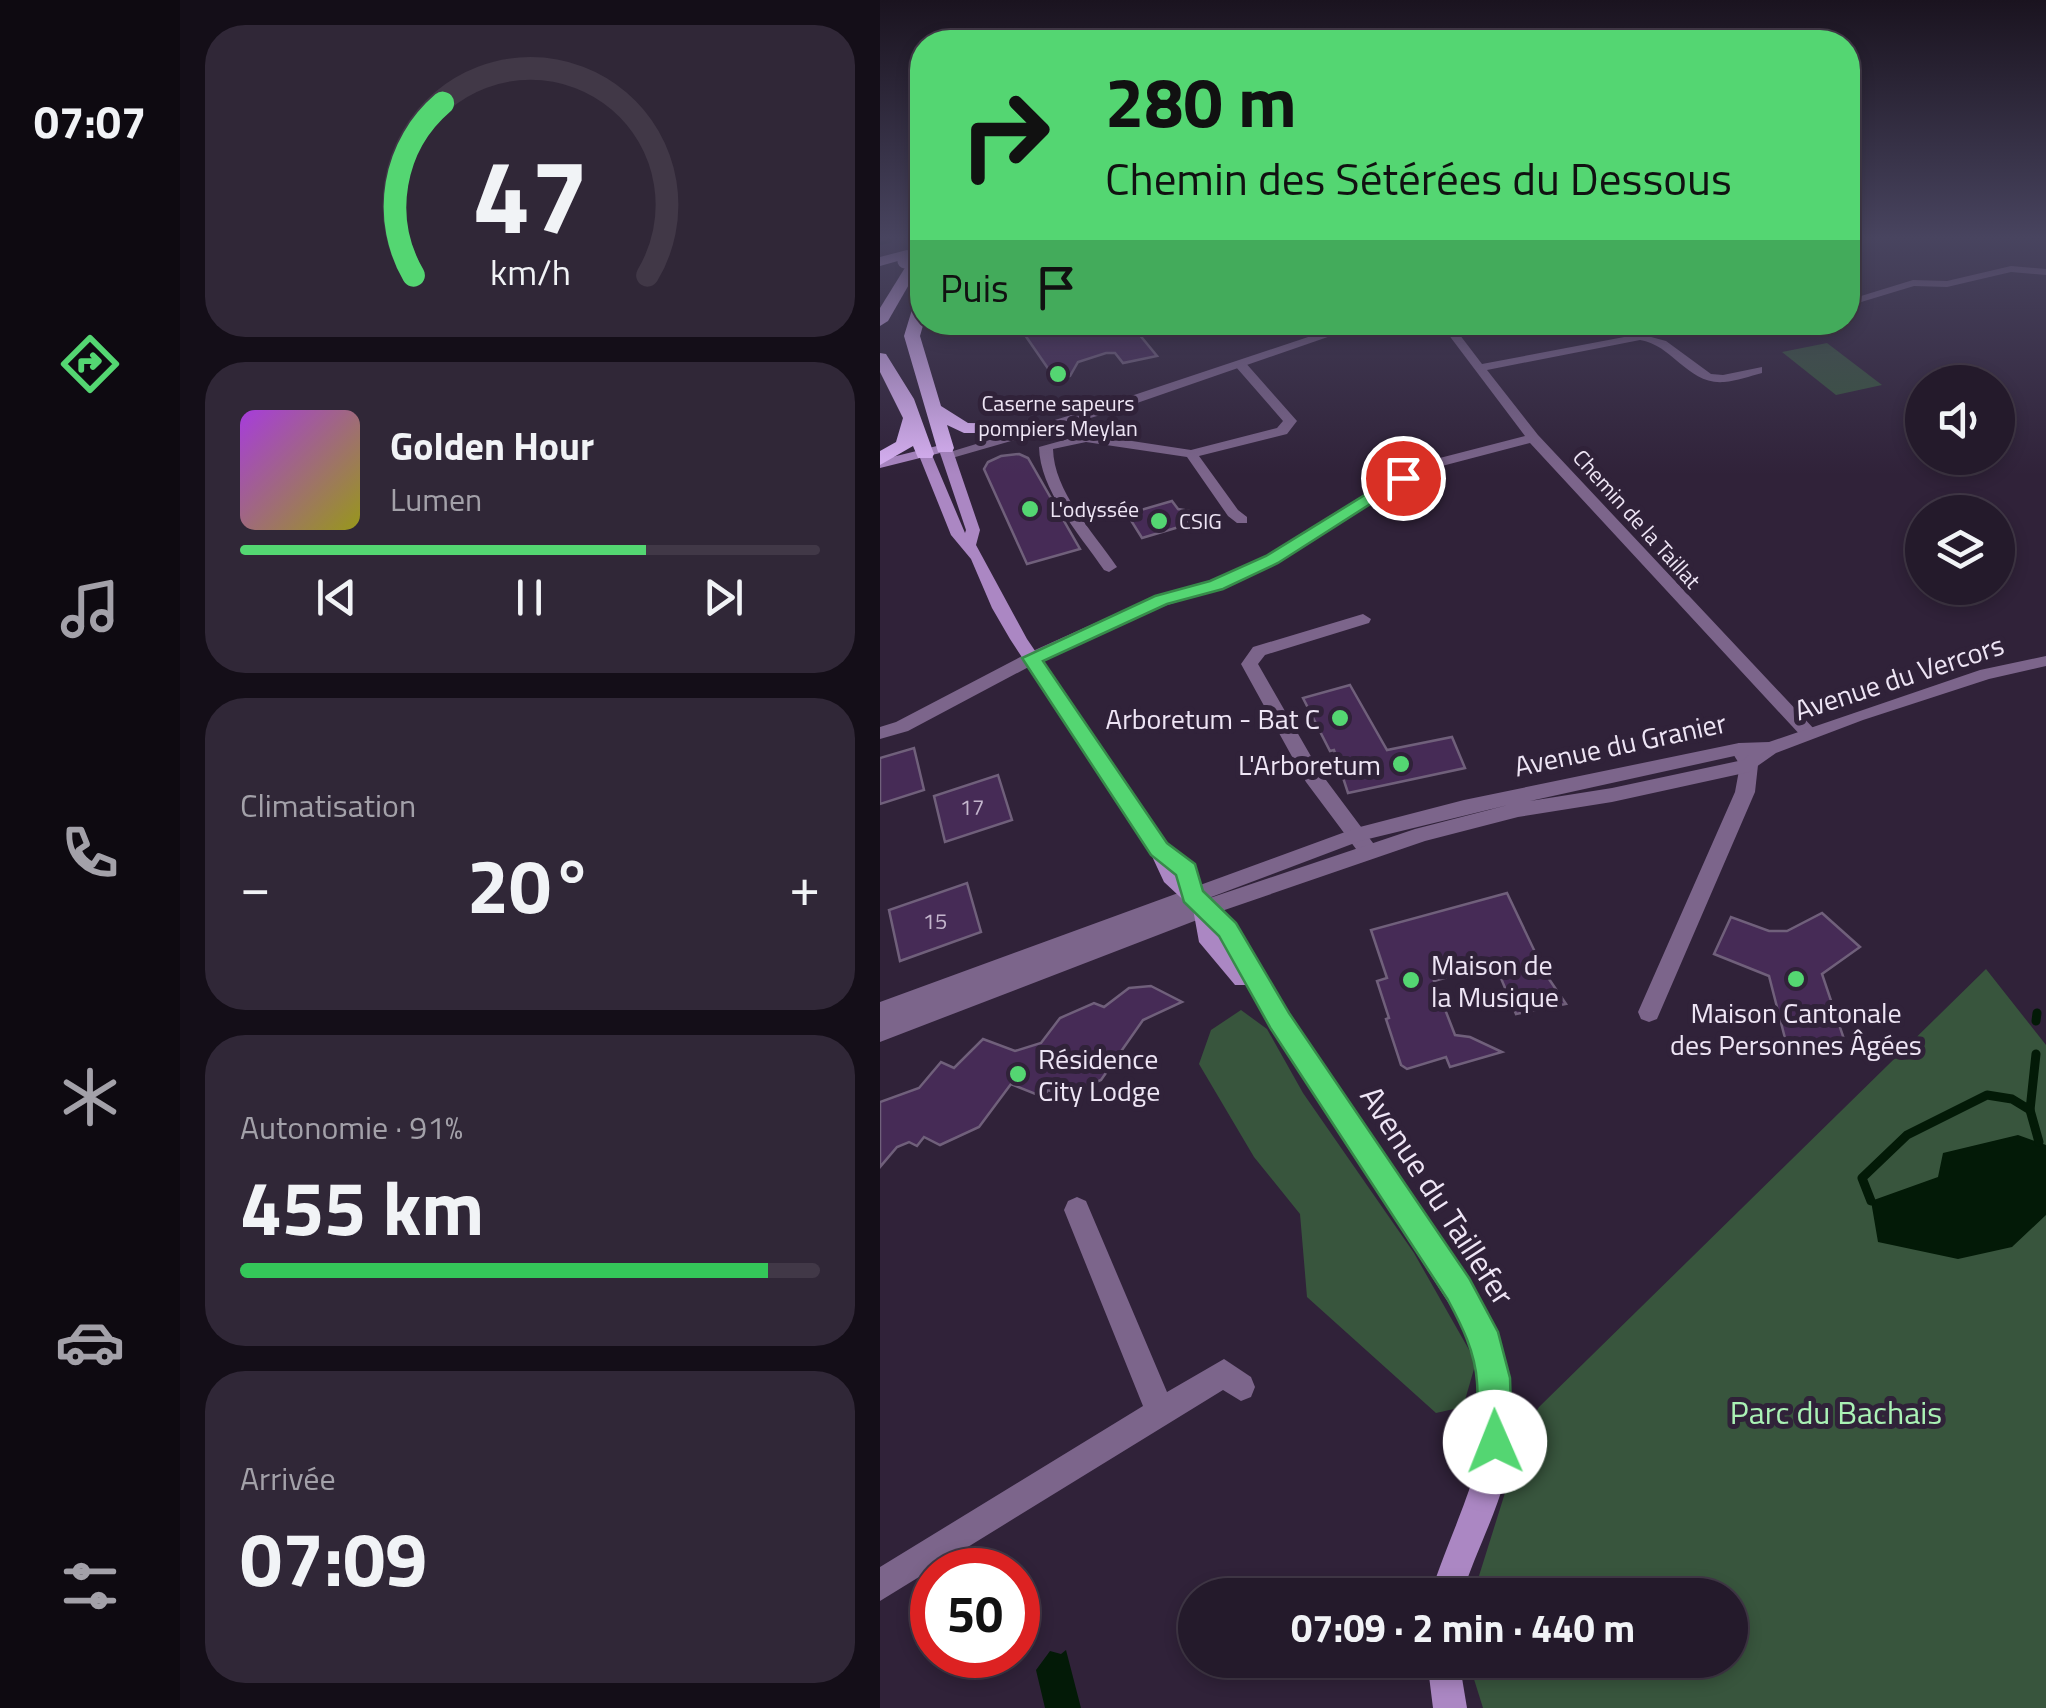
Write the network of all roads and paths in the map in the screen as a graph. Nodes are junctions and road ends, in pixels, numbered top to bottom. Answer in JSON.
{"nodes":[{"id":1,"x":912,"y":335,"type":"edge"},
{"id":2,"x":1327,"y":335,"type":"edge"},
{"id":3,"x":1454,"y":335,"type":"edge"},
{"id":4,"x":880,"y":358,"type":"edge"},
{"id":5,"x":1240,"y":364,"type":"junction"},
{"id":6,"x":1480,"y":368,"type":"junction"},
{"id":7,"x":1758,"y":370,"type":"dead end"},
{"id":8,"x":1117,"y":403,"type":"junction"},
{"id":9,"x":932,"y":408,"type":"junction"},
{"id":10,"x":912,"y":420,"type":"junction"},
{"id":11,"x":1016,"y":429,"type":"junction"},
{"id":12,"x":1533,"y":438,"type":"junction"},
{"id":13,"x":937,"y":454,"type":"junction"},
{"id":14,"x":1191,"y":454,"type":"junction"},
{"id":15,"x":880,"y":462,"type":"edge"},
{"id":16,"x":880,"y":472,"type":"edge"},
{"id":17,"x":1242,"y":520,"type":"dead end"},
{"id":18,"x":1109,"y":567,"type":"dead end"},
{"id":19,"x":1363,"y":619,"type":"dead end"},
{"id":20,"x":1032,"y":658,"type":"junction"},
{"id":21,"x":2046,"y":661,"type":"edge"},
{"id":22,"x":880,"y":734,"type":"edge"},
{"id":23,"x":1810,"y":734,"type":"junction"},
{"id":24,"x":1770,"y":748,"type":"joint"},
{"id":25,"x":1744,"y":757,"type":"junction"},
{"id":26,"x":1363,"y":844,"type":"junction"},
{"id":27,"x":1197,"y":902,"type":"junction"},
{"id":28,"x":880,"y":1012,"type":"edge"},
{"id":29,"x":1648,"y":1012,"type":"dead end"},
{"id":30,"x":880,"y":1032,"type":"edge"},
{"id":31,"x":1076,"y":1210,"type":"dead end"},
{"id":32,"x":1241,"y":1386,"type":"dead end"},
{"id":33,"x":1160,"y":1410,"type":"junction"},
{"id":34,"x":1452,"y":1578,"type":"edge"},
{"id":35,"x":880,"y":1585,"type":"edge"},
{"id":36,"x":1446,"y":1678,"type":"edge"},
{"id":37,"x":1450,"y":1708,"type":"edge"}],
"edges":[{"from":1,"to":9,"type":"highway"},
{"from":2,"to":5,"type":"street"},
{"from":3,"to":6,"type":"street","name":"Chemin de la Taillat"},
{"from":4,"to":10,"type":"highway"},
{"from":5,"to":8,"type":"street"},
{"from":5,"to":14,"type":"street"},
{"from":6,"to":7,"type":"street"},
{"from":6,"to":12,"type":"street","name":"Chemin de la Taillat"},
{"from":8,"to":11,"type":"street"},
{"from":8,"to":13,"type":"street"},
{"from":9,"to":11,"type":"highway"},
{"from":9,"to":13,"type":"highway"},
{"from":10,"to":13,"type":"highway"},
{"from":10,"to":15,"type":"highway"},
{"from":11,"to":13,"type":"street"},
{"from":12,"to":20,"type":"street"},
{"from":12,"to":23,"type":"street","name":"Chemin de la Taillat"},
{"from":13,"to":15,"type":"main road"},
{"from":13,"to":16,"type":"main road"},
{"from":13,"to":20,"type":"main road","name":"Avenue du Taillefer"},
{"from":14,"to":17,"type":"street"},
{"from":14,"to":18,"type":"street"},
{"from":19,"to":26,"type":"street"},
{"from":20,"to":22,"type":"street"},
{"from":20,"to":27,"type":"main road","name":"Avenue du Taillefer"},
{"from":21,"to":23,"type":"street","name":"Avenue du Vercors"},
{"from":23,"to":24,"type":"street","name":"Avenue du Vercors"},
{"from":24,"to":25,"type":"street","name":"Avenue du Granier"},
{"from":25,"to":26,"type":"street","name":"Avenue du Granier"},
{"from":25,"to":29,"type":"street"},
{"from":26,"to":27,"type":"street","name":"Avenue du Granier"},
{"from":27,"to":28,"type":"street","name":"Avenue du Granier"},
{"from":27,"to":30,"type":"street","name":"Avenue du Granier"},
{"from":27,"to":34,"type":"main road","name":"Avenue du Taillefer"},
{"from":31,"to":33,"type":"street"},
{"from":32,"to":33,"type":"street"},
{"from":33,"to":35,"type":"street"},
{"from":36,"to":37,"type":"main road"}]}
